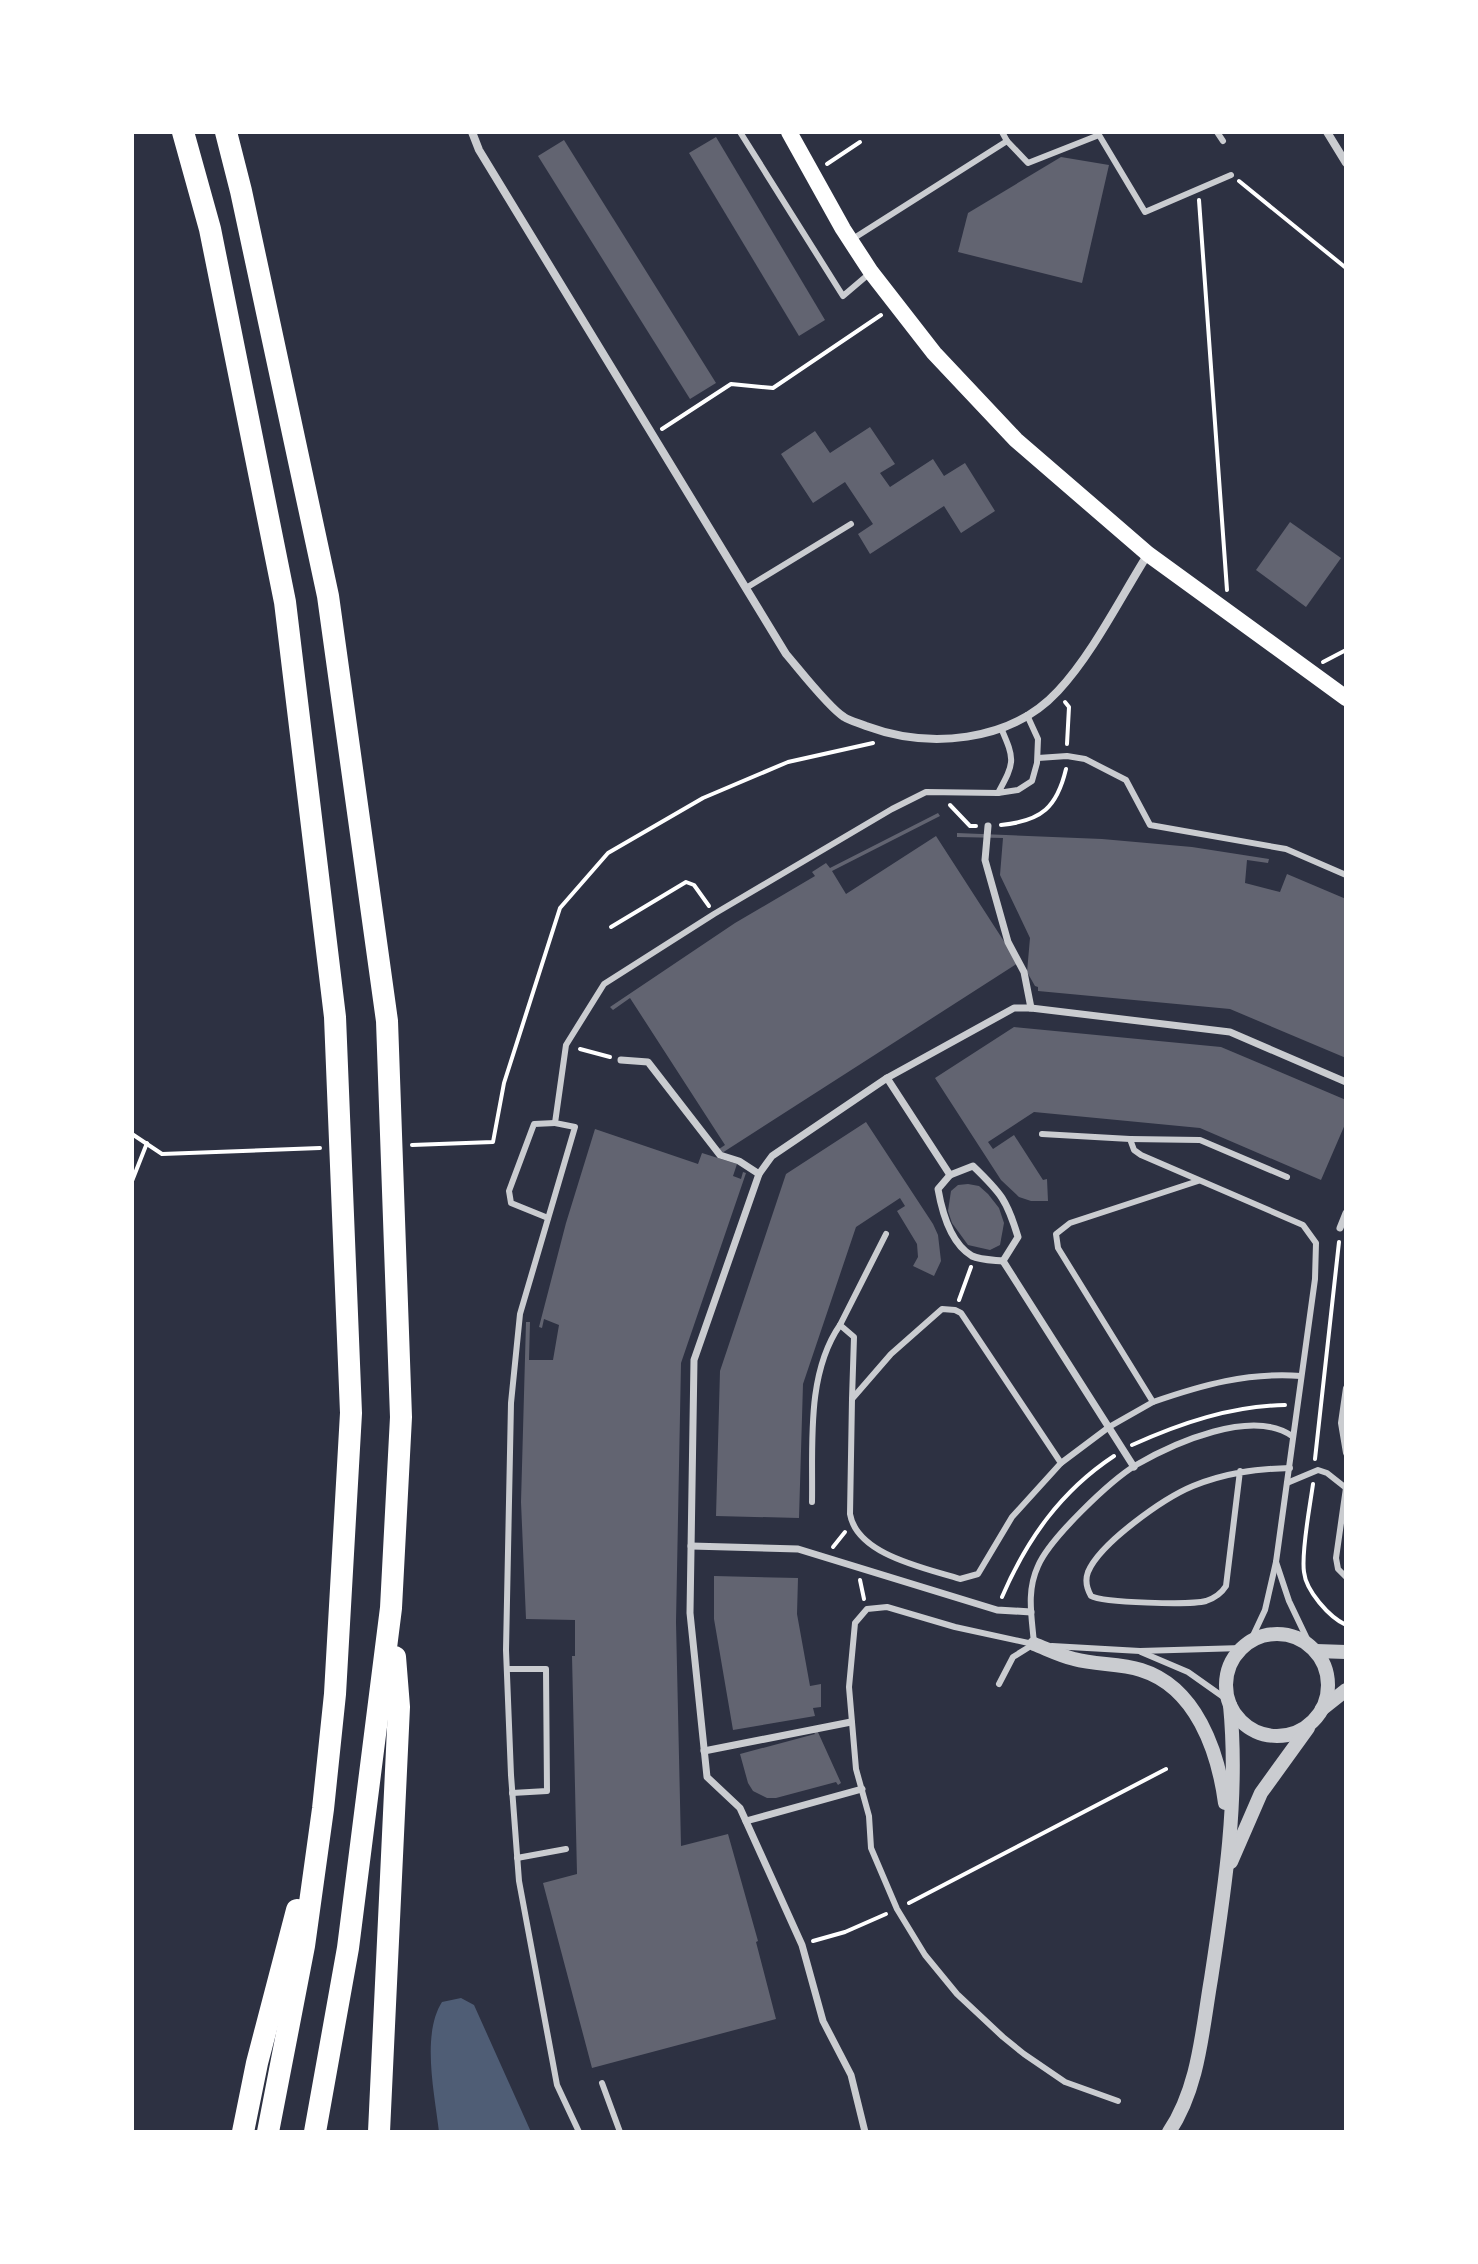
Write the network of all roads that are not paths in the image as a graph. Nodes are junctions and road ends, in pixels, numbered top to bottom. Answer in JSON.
{"nodes":[{"id":1,"x":183,"y":132,"type":"edge"},
{"id":2,"x":226,"y":132,"type":"edge"},
{"id":3,"x":472,"y":132,"type":"edge"},
{"id":4,"x":740,"y":132,"type":"edge"},
{"id":5,"x":789,"y":132,"type":"edge"},
{"id":6,"x":1002,"y":132,"type":"edge"},
{"id":7,"x":1217,"y":132,"type":"edge"},
{"id":8,"x":1327,"y":132,"type":"edge"},
{"id":9,"x":1007,"y":141,"type":"junction"},
{"id":10,"x":1223,"y":141,"type":"dead end"},
{"id":11,"x":1346,"y":163,"type":"edge"},
{"id":12,"x":1231,"y":175,"type":"road end"},
{"id":13,"x":851,"y":240,"type":"junction"},
{"id":14,"x":871,"y":272,"type":"junction"},
{"id":15,"x":851,"y":524,"type":"dead end"},
{"id":16,"x":1148,"y":554,"type":"junction"},
{"id":17,"x":746,"y":588,"type":"junction"},
{"id":18,"x":1346,"y":698,"type":"edge"},
{"id":19,"x":1027,"y":715,"type":"junction"},
{"id":20,"x":1001,"y":728,"type":"junction"},
{"id":21,"x":1038,"y":758,"type":"junction"},
{"id":22,"x":998,"y":793,"type":"junction"},
{"id":23,"x":988,"y":826,"type":"dead end"},
{"id":24,"x":1346,"y":875,"type":"edge"},
{"id":25,"x":1031,"y":1008,"type":"junction"},
{"id":26,"x":621,"y":1060,"type":"road end"},
{"id":27,"x":887,"y":1078,"type":"junction"},
{"id":28,"x":1346,"y":1082,"type":"edge"},
{"id":29,"x":555,"y":1123,"type":"junction"},
{"id":30,"x":1042,"y":1134,"type":"dead end"},
{"id":31,"x":1130,"y":1139,"type":"junction"},
{"id":32,"x":759,"y":1174,"type":"junction"},
{"id":33,"x":950,"y":1175,"type":"junction"},
{"id":34,"x":1287,"y":1177,"type":"dead end"},
{"id":35,"x":1198,"y":1181,"type":"junction"},
{"id":36,"x":1346,"y":1213,"type":"edge"},
{"id":37,"x":548,"y":1218,"type":"junction"},
{"id":38,"x":1340,"y":1228,"type":"road end"},
{"id":39,"x":886,"y":1234,"type":"dead end"},
{"id":40,"x":1003,"y":1261,"type":"junction"},
{"id":41,"x":840,"y":1325,"type":"junction"},
{"id":42,"x":1301,"y":1376,"type":"junction"},
{"id":43,"x":1346,"y":1388,"type":"edge"},
{"id":44,"x":852,"y":1399,"type":"junction"},
{"id":45,"x":1153,"y":1402,"type":"junction"},
{"id":46,"x":1109,"y":1427,"type":"junction"},
{"id":47,"x":1292,"y":1436,"type":"junction"},
{"id":48,"x":1346,"y":1453,"type":"edge"},
{"id":49,"x":1061,"y":1463,"type":"junction"},
{"id":50,"x":1134,"y":1467,"type":"junction"},
{"id":51,"x":1290,"y":1468,"type":"junction"},
{"id":52,"x":1240,"y":1471,"type":"junction"},
{"id":53,"x":1287,"y":1483,"type":"junction"},
{"id":54,"x":1346,"y":1488,"type":"edge"},
{"id":55,"x":812,"y":1502,"type":"dead end"},
{"id":56,"x":691,"y":1546,"type":"junction"},
{"id":57,"x":1276,"y":1562,"type":"junction"},
{"id":58,"x":1346,"y":1577,"type":"edge"},
{"id":59,"x":391,"y":1608,"type":"junction"},
{"id":60,"x":1031,"y":1612,"type":"junction"},
{"id":61,"x":1034,"y":1644,"type":"junction"},
{"id":62,"x":1246,"y":1645,"type":"junction"},
{"id":63,"x":1313,"y":1648,"type":"junction"},
{"id":64,"x":1140,"y":1651,"type":"junction"},
{"id":65,"x":1346,"y":1652,"type":"edge"},
{"id":66,"x":507,"y":1669,"type":"junction"},
{"id":67,"x":999,"y":1684,"type":"dead end"},
{"id":68,"x":1346,"y":1690,"type":"edge"},
{"id":69,"x":1230,"y":1703,"type":"junction"},
{"id":70,"x":1322,"y":1709,"type":"junction"},
{"id":71,"x":851,"y":1722,"type":"junction"},
{"id":72,"x":1310,"y":1725,"type":"junction"},
{"id":73,"x":704,"y":1751,"type":"junction"},
{"id":74,"x":862,"y":1789,"type":"junction"},
{"id":75,"x":512,"y":1793,"type":"junction"},
{"id":76,"x":323,"y":1809,"type":"junction"},
{"id":77,"x":746,"y":1821,"type":"junction"},
{"id":78,"x":1229,"y":1835,"type":"junction"},
{"id":79,"x":566,"y":1849,"type":"dead end"},
{"id":80,"x":517,"y":1858,"type":"junction"},
{"id":81,"x":1228,"y":1869,"type":"junction"},
{"id":82,"x":602,"y":2083,"type":"dead end"},
{"id":83,"x":1118,"y":2101,"type":"dead end"},
{"id":84,"x":243,"y":2132,"type":"edge"},
{"id":85,"x":268,"y":2132,"type":"edge"},
{"id":86,"x":315,"y":2132,"type":"edge"},
{"id":87,"x":379,"y":2132,"type":"edge"},
{"id":88,"x":579,"y":2132,"type":"edge"},
{"id":89,"x":620,"y":2132,"type":"edge"},
{"id":90,"x":865,"y":2132,"type":"edge"},
{"id":91,"x":1169,"y":2132,"type":"edge"}],
"edges":[{"from":1,"to":76,"type":"highway"},
{"from":2,"to":59,"type":"highway"},
{"from":3,"to":17,"type":"street"},
{"from":4,"to":14,"type":"lane"},
{"from":5,"to":13,"type":"main road"},
{"from":6,"to":9,"type":"lane"},
{"from":7,"to":10,"type":"lane"},
{"from":8,"to":11,"type":"street"},
{"from":9,"to":12,"type":"lane"},
{"from":9,"to":13,"type":"lane"},
{"from":13,"to":14,"type":"main road"},
{"from":14,"to":16,"type":"main road"},
{"from":15,"to":17,"type":"lane"},
{"from":16,"to":18,"type":"main road"},
{"from":16,"to":19,"type":"street"},
{"from":17,"to":20,"type":"street"},
{"from":19,"to":20,"type":"street"},
{"from":19,"to":21,"type":"lane"},
{"from":20,"to":22,"type":"lane"},
{"from":21,"to":22,"type":"lane"},
{"from":21,"to":24,"type":"lane"},
{"from":22,"to":29,"type":"lane"},
{"from":23,"to":25,"type":"street"},
{"from":25,"to":27,"type":"street"},
{"from":25,"to":28,"type":"street"},
{"from":26,"to":32,"type":"street"},
{"from":27,"to":32,"type":"street"},
{"from":27,"to":33,"type":"street"},
{"from":29,"to":37,"type":"lane"},
{"from":29,"to":37,"type":"lane"},
{"from":30,"to":31,"type":"lane"},
{"from":31,"to":34,"type":"lane"},
{"from":31,"to":35,"type":"lane"},
{"from":32,"to":56,"type":"street"},
{"from":33,"to":40,"type":"street"},
{"from":33,"to":40,"type":"street"},
{"from":35,"to":42,"type":"lane"},
{"from":35,"to":45,"type":"lane"},
{"from":36,"to":38,"type":"street"},
{"from":37,"to":66,"type":"lane"},
{"from":39,"to":41,"type":"lane"},
{"from":40,"to":46,"type":"street"},
{"from":41,"to":44,"type":"lane"},
{"from":41,"to":55,"type":"lane"},
{"from":42,"to":45,"type":"lane"},
{"from":42,"to":47,"type":"lane"},
{"from":43,"to":48,"type":"lane"},
{"from":44,"to":49,"type":"lane"},
{"from":44,"to":49,"type":"lane"},
{"from":45,"to":46,"type":"lane"},
{"from":46,"to":49,"type":"lane"},
{"from":46,"to":50,"type":"street"},
{"from":47,"to":50,"type":"lane"},
{"from":47,"to":51,"type":"lane"},
{"from":50,"to":60,"type":"lane"},
{"from":51,"to":52,"type":"lane"},
{"from":51,"to":53,"type":"lane"},
{"from":52,"to":52,"type":"lane"},
{"from":53,"to":54,"type":"lane"},
{"from":53,"to":57,"type":"lane"},
{"from":54,"to":58,"type":"lane"},
{"from":56,"to":60,"type":"street"},
{"from":56,"to":73,"type":"street"},
{"from":57,"to":62,"type":"lane"},
{"from":57,"to":63,"type":"lane"},
{"from":59,"to":86,"type":"highway"},
{"from":59,"to":87,"type":"highway"},
{"from":60,"to":61,"type":"lane"},
{"from":61,"to":64,"type":"lane"},
{"from":61,"to":67,"type":"lane"},
{"from":61,"to":71,"type":"lane"},
{"from":61,"to":78,"type":"street"},
{"from":62,"to":63,"type":"street"},
{"from":62,"to":64,"type":"lane"},
{"from":62,"to":69,"type":"street"},
{"from":63,"to":65,"type":"street"},
{"from":63,"to":70,"type":"street"},
{"from":64,"to":69,"type":"lane"},
{"from":66,"to":75,"type":"lane"},
{"from":66,"to":75,"type":"lane"},
{"from":68,"to":70,"type":"street"},
{"from":69,"to":72,"type":"street"},
{"from":69,"to":78,"type":"street"},
{"from":70,"to":72,"type":"street"},
{"from":71,"to":73,"type":"street"},
{"from":71,"to":74,"type":"lane"},
{"from":72,"to":81,"type":"street"},
{"from":73,"to":77,"type":"street"},
{"from":74,"to":77,"type":"street"},
{"from":74,"to":83,"type":"lane"},
{"from":75,"to":80,"type":"lane"},
{"from":76,"to":84,"type":"highway"},
{"from":76,"to":85,"type":"highway"},
{"from":77,"to":90,"type":"street"},
{"from":78,"to":81,"type":"street"},
{"from":79,"to":80,"type":"lane"},
{"from":80,"to":88,"type":"lane"},
{"from":81,"to":91,"type":"street"},
{"from":82,"to":89,"type":"lane"}]}
